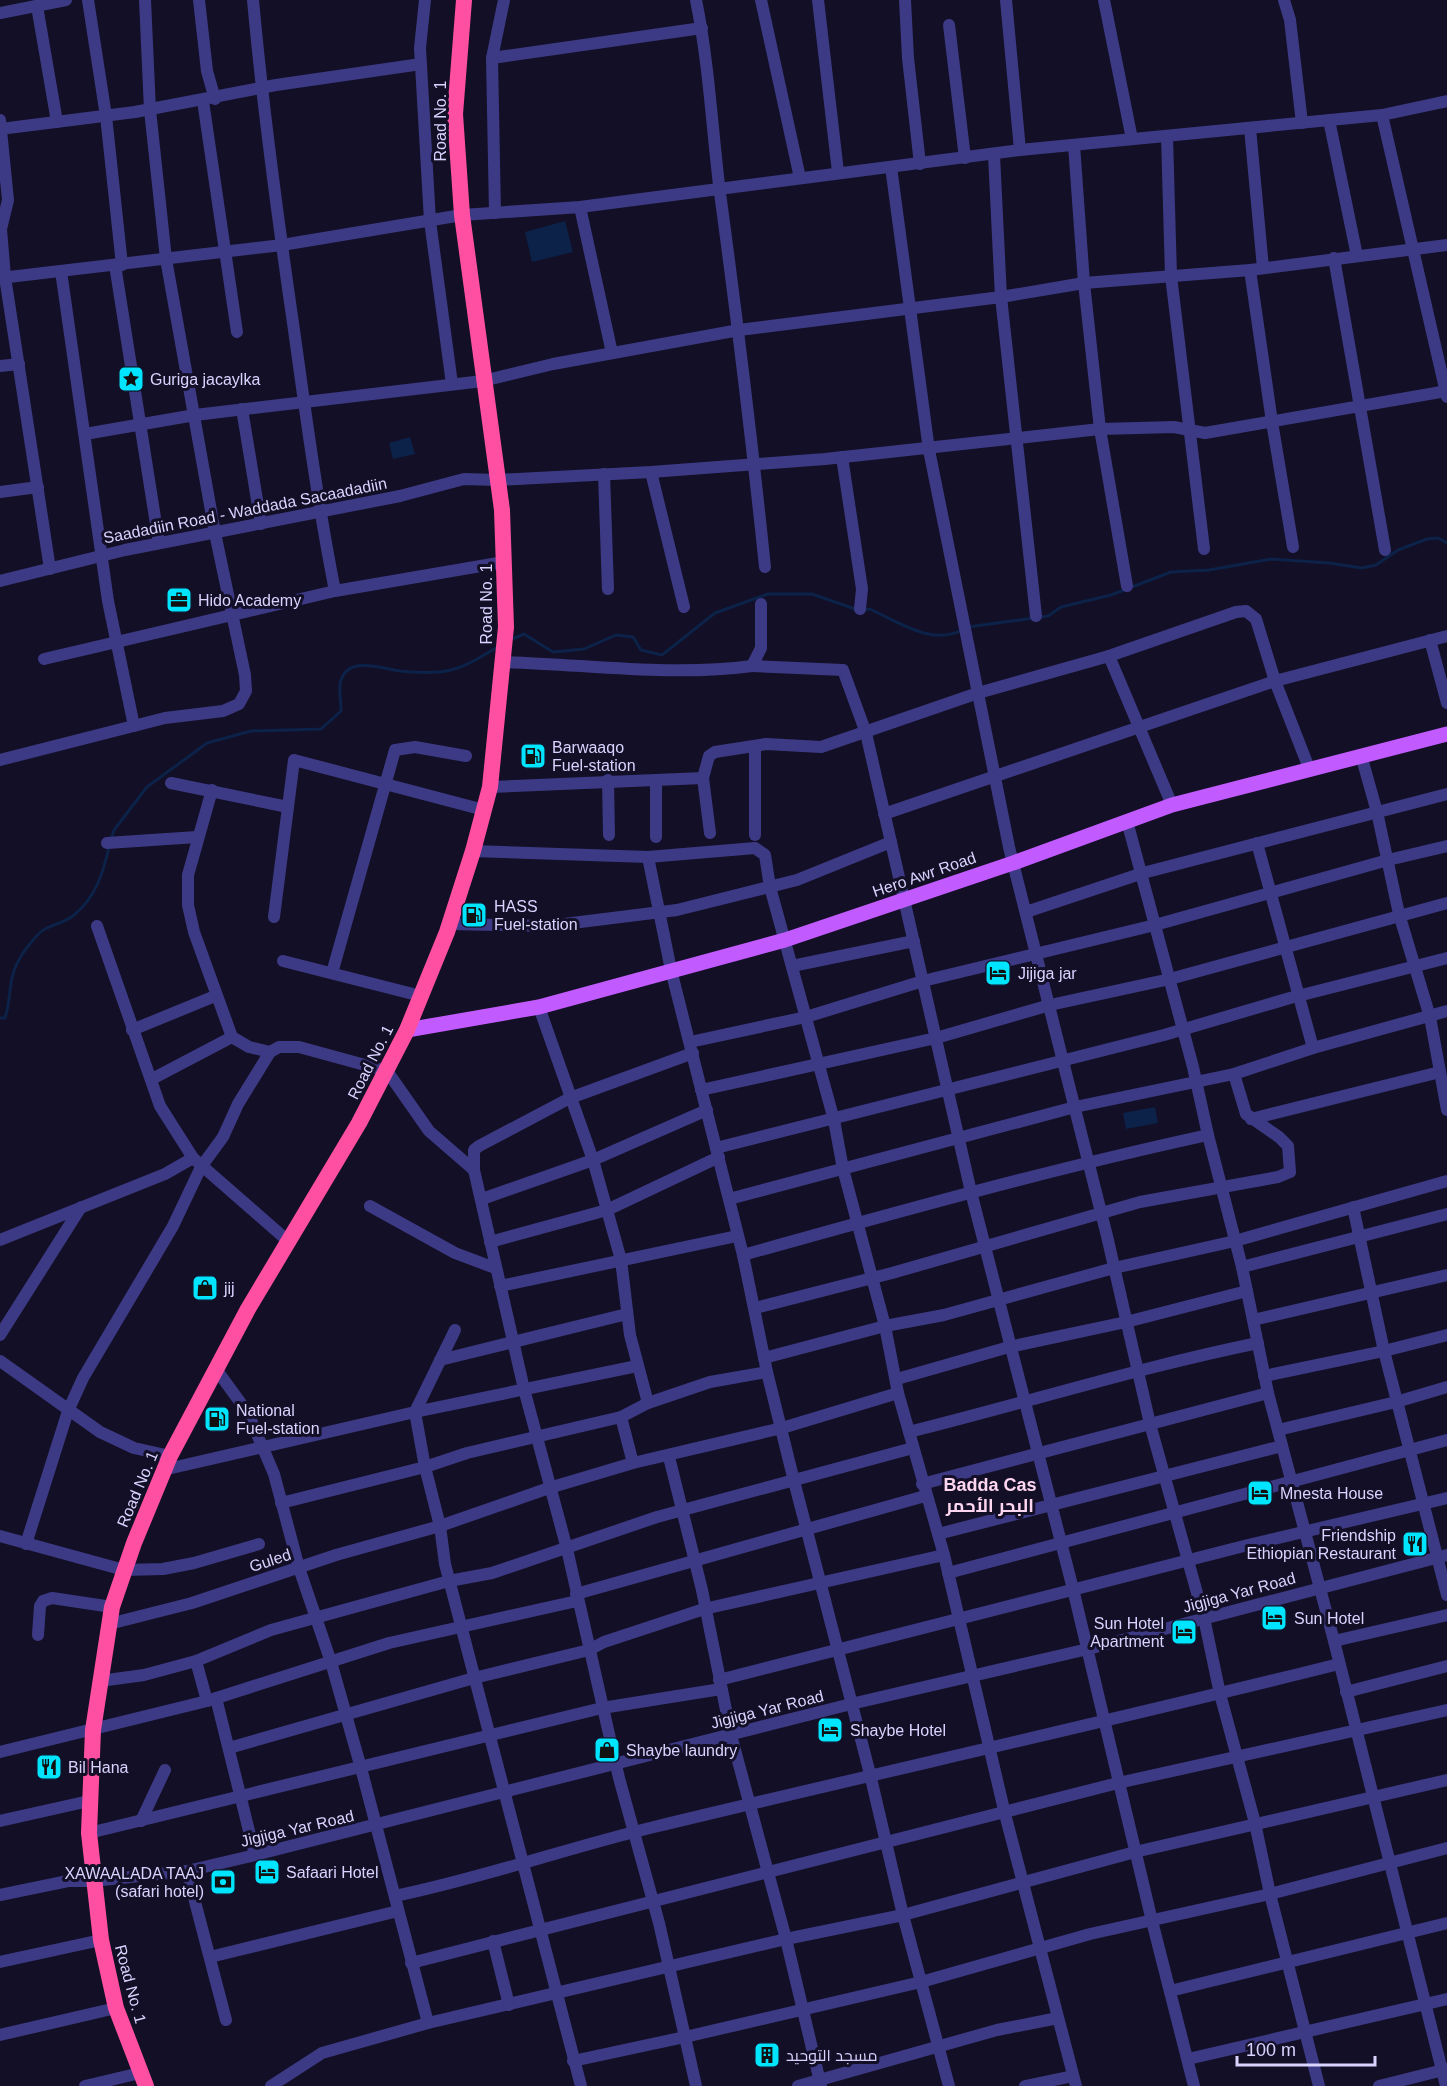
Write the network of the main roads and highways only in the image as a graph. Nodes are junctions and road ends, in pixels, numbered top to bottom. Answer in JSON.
{"nodes":[{"id":1,"x":464,"y":0,"type":"edge"},
{"id":2,"x":1447,"y":734,"type":"edge"},
{"id":3,"x":407,"y":1030,"type":"junction"},
{"id":4,"x":143,"y":2079,"type":"edge"}],
"edges":[{"from":1,"to":3,"type":"highway","name":"Road No. 1"},
{"from":2,"to":3,"type":"main road","name":"Hero Awr Road"},
{"from":3,"to":4,"type":"highway","name":"Road No. 1"}]}
